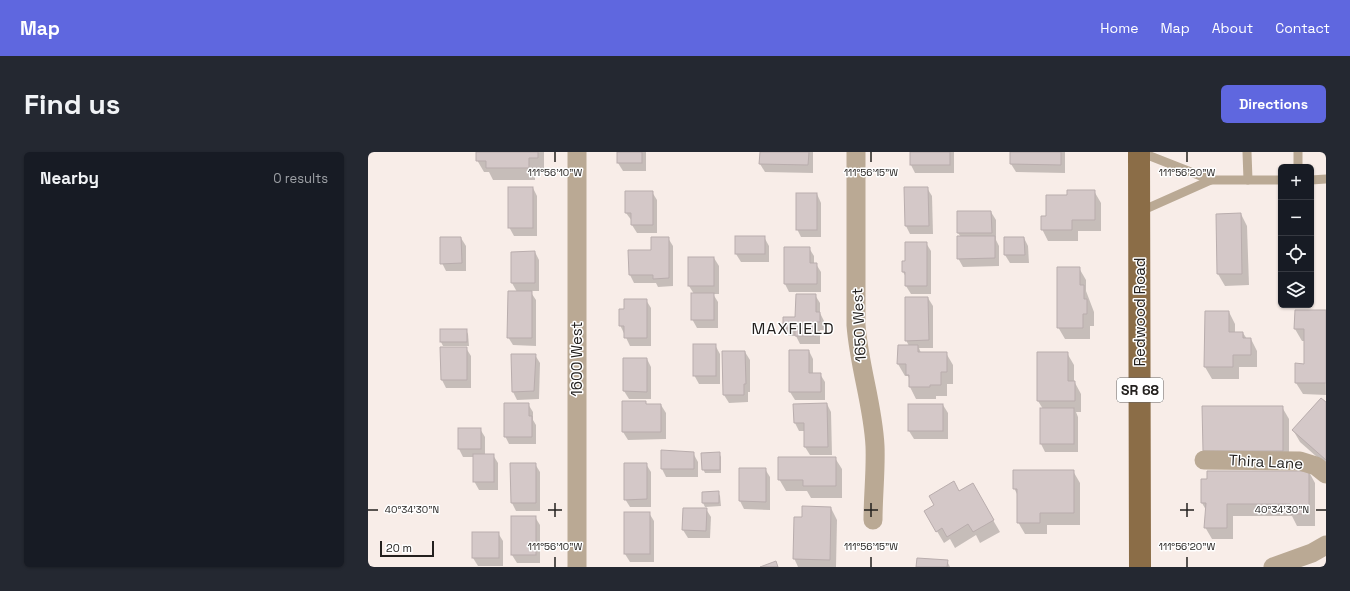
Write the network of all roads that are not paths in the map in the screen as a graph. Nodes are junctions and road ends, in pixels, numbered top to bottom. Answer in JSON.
{"nodes":[{"id":1,"x":577,"y":152,"type":"edge"},
{"id":2,"x":856,"y":152,"type":"edge"},
{"id":3,"x":1140,"y":152,"type":"edge"},
{"id":4,"x":1247,"y":152,"type":"edge"},
{"id":5,"x":1298,"y":152,"type":"edge"},
{"id":6,"x":1298,"y":164,"type":"edge"},
{"id":7,"x":1326,"y":179,"type":"edge"},
{"id":8,"x":1211,"y":180,"type":"junction"},
{"id":9,"x":1248,"y":180,"type":"junction"},
{"id":10,"x":1278,"y":180,"type":"edge"},
{"id":11,"x":1314,"y":180,"type":"edge"},
{"id":12,"x":1139,"y":212,"type":"junction"},
{"id":13,"x":1204,"y":460,"type":"dead end"},
{"id":14,"x":1326,"y":474,"type":"edge"},
{"id":15,"x":873,"y":520,"type":"dead end"},
{"id":16,"x":1326,"y":545,"type":"edge"},
{"id":17,"x":1286,"y":565,"type":"edge"},
{"id":18,"x":577,"y":567,"type":"edge"},
{"id":19,"x":1140,"y":567,"type":"edge"}],
"edges":[{"from":1,"to":18,"type":"street","name":"1600 West"},
{"from":2,"to":15,"type":"street","name":"1650 West"},
{"from":3,"to":8,"type":"lane"},
{"from":3,"to":12,"type":"main road","name":"Redwood Road","number":"SR 68"},
{"from":4,"to":9,"type":"lane"},
{"from":5,"to":6,"type":"lane"},
{"from":7,"to":11,"type":"lane"},
{"from":8,"to":9,"type":"lane"},
{"from":8,"to":12,"type":"lane"},
{"from":9,"to":10,"type":"lane"},
{"from":12,"to":19,"type":"main road","name":"Redwood Road","number":"SR 68"},
{"from":13,"to":14,"type":"street","name":"Thira Lane"},
{"from":16,"to":17,"type":"street"}]}
